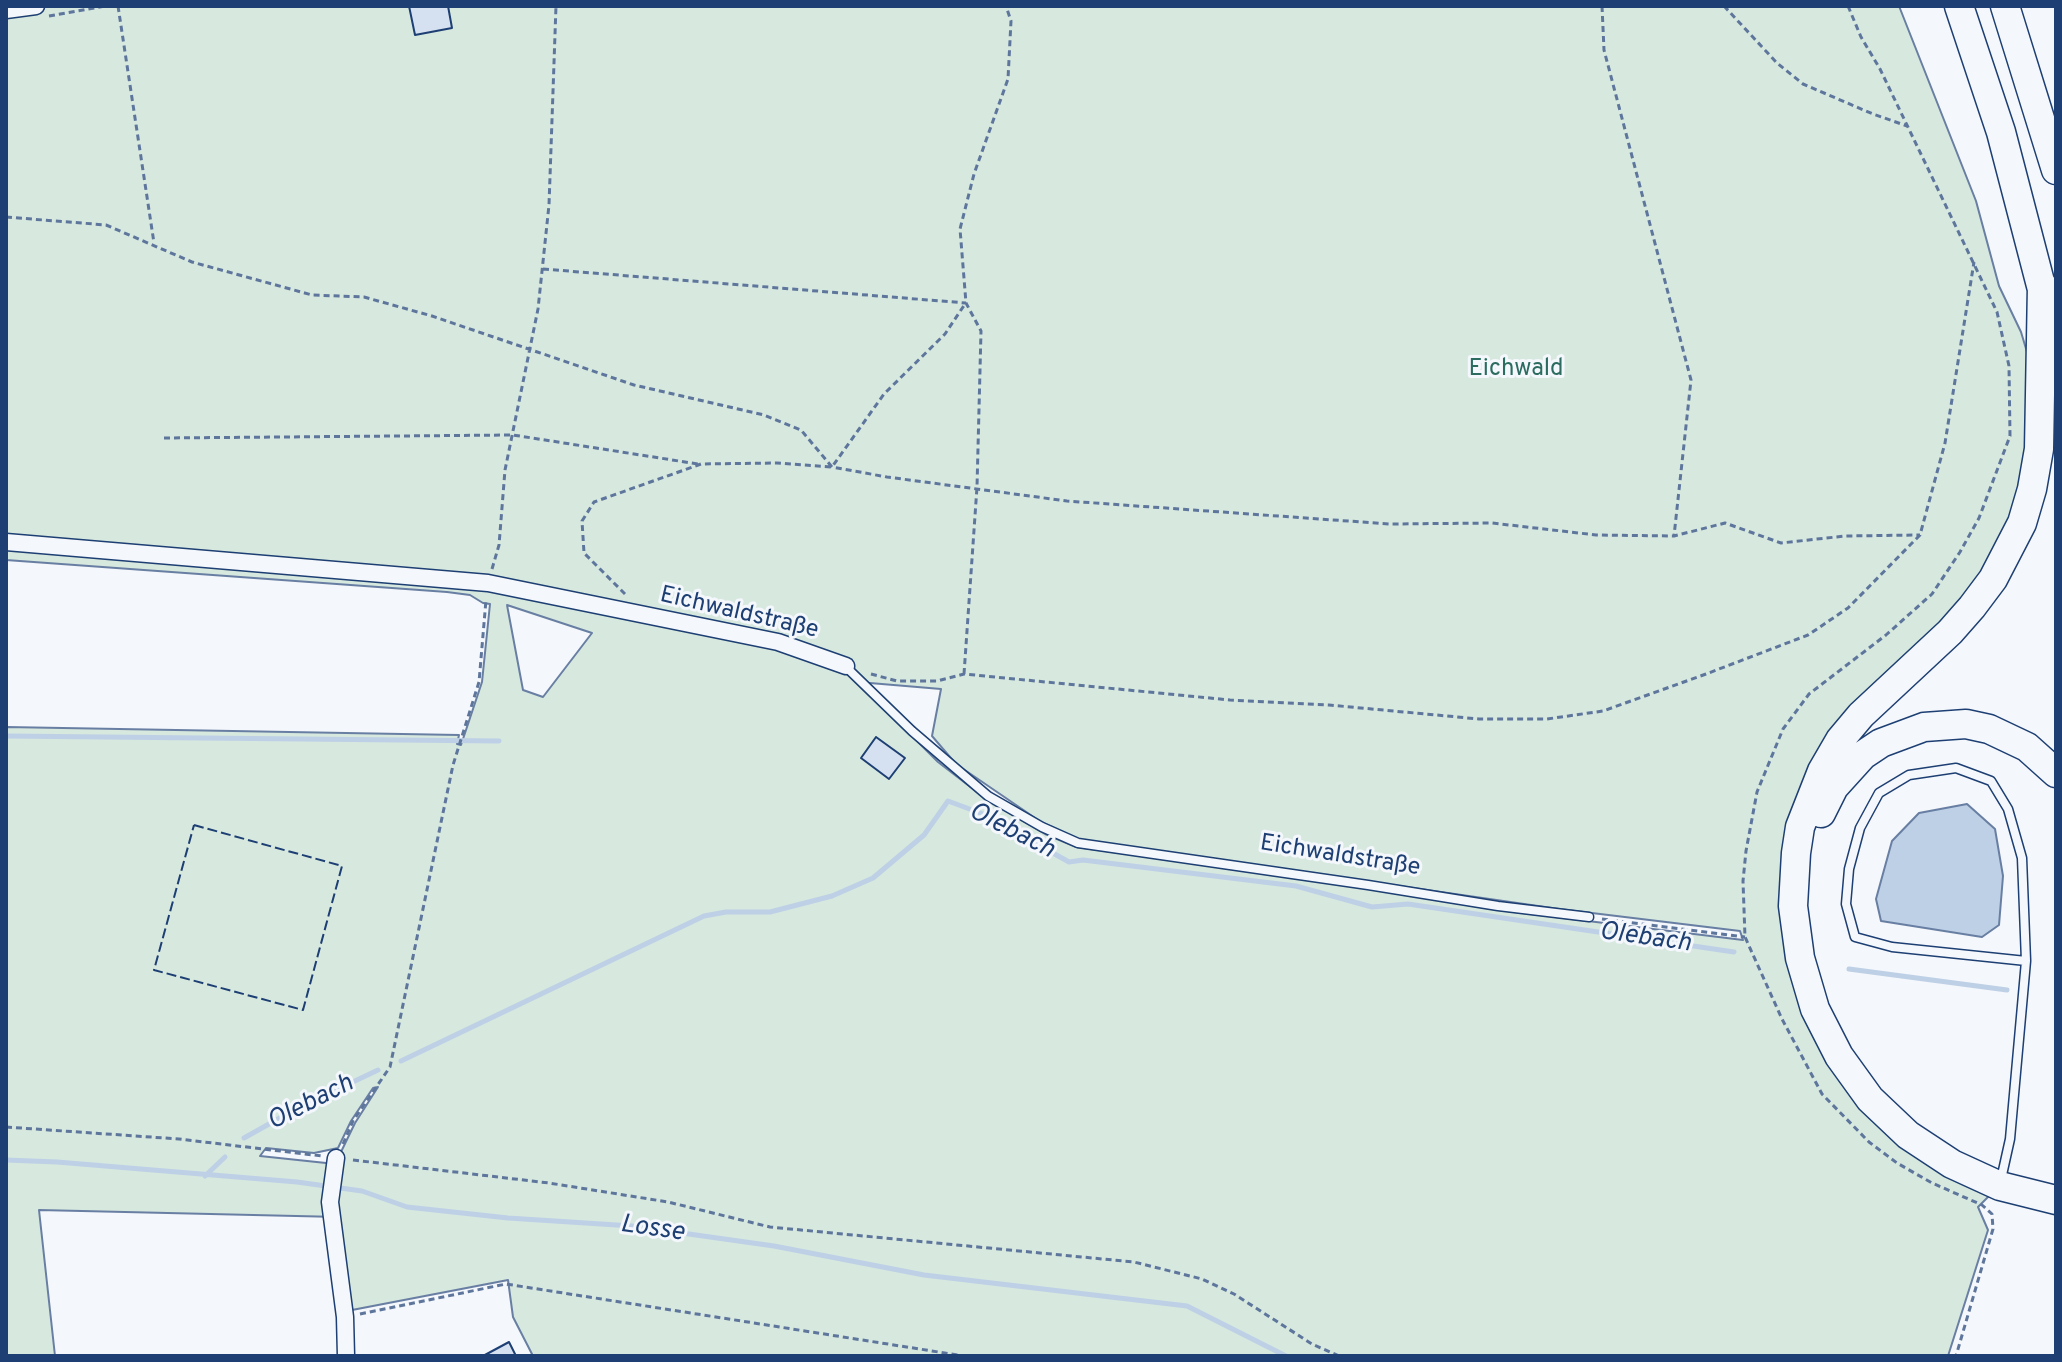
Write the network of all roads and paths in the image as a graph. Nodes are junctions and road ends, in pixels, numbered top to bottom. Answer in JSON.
{"nodes":[{"id":1,"x":106,"y":6,"type":"edge"},
{"id":2,"x":118,"y":6,"type":"edge"},
{"id":3,"x":556,"y":6,"type":"edge"},
{"id":4,"x":1006,"y":6,"type":"edge"},
{"id":5,"x":1602,"y":6,"type":"edge"},
{"id":6,"x":1724,"y":6,"type":"edge"},
{"id":7,"x":1848,"y":6,"type":"edge"},
{"id":8,"x":1959,"y":6,"type":"edge"},
{"id":9,"x":2005,"y":6,"type":"edge"},
{"id":10,"x":6,"y":10,"type":"edge"},
{"id":11,"x":42,"y":11,"type":"edge"},
{"id":12,"x":1907,"y":126,"type":"junction"},
{"id":13,"x":2056,"y":170,"type":"edge"},
{"id":14,"x":6,"y":217,"type":"edge"},
{"id":15,"x":154,"y":245,"type":"junction"},
{"id":16,"x":1974,"y":262,"type":"junction"},
{"id":17,"x":542,"y":269,"type":"junction"},
{"id":18,"x":2042,"y":285,"type":"junction"},
{"id":19,"x":966,"y":303,"type":"junction"},
{"id":20,"x":532,"y":350,"type":"junction"},
{"id":21,"x":2056,"y":353,"type":"edge"},
{"id":22,"x":513,"y":435,"type":"junction"},
{"id":23,"x":164,"y":438,"type":"dead end"},
{"id":24,"x":701,"y":464,"type":"junction"},
{"id":25,"x":832,"y":467,"type":"junction"},
{"id":26,"x":977,"y":487,"type":"junction"},
{"id":27,"x":1920,"y":535,"type":"junction"},
{"id":28,"x":1674,"y":536,"type":"junction"},
{"id":29,"x":6,"y":542,"type":"edge"},
{"id":30,"x":488,"y":583,"type":"junction"},
{"id":31,"x":636,"y":614,"type":"junction"},
{"id":32,"x":846,"y":666,"type":"junction"},
{"id":33,"x":964,"y":674,"type":"junction"},
{"id":34,"x":2056,"y":773,"type":"edge"},
{"id":35,"x":1589,"y":917,"type":"joint"},
{"id":36,"x":1745,"y":937,"type":"junction"},
{"id":37,"x":2026,"y":961,"type":"junction"},
{"id":38,"x":6,"y":1127,"type":"edge"},
{"id":39,"x":336,"y":1158,"type":"junction"},
{"id":40,"x":2002,"y":1175,"type":"junction"},
{"id":41,"x":2056,"y":1189,"type":"edge"},
{"id":42,"x":2056,"y":1200,"type":"edge"},
{"id":43,"x":345,"y":1317,"type":"junction"},
{"id":44,"x":919,"y":1349,"type":"junction"},
{"id":45,"x":346,"y":1356,"type":"edge"},
{"id":46,"x":918,"y":1356,"type":"edge"},
{"id":47,"x":964,"y":1356,"type":"edge"},
{"id":48,"x":1339,"y":1356,"type":"edge"},
{"id":49,"x":1956,"y":1356,"type":"edge"}],
"edges":[{"from":1,"to":11,"type":"path"},
{"from":2,"to":15,"type":"path"},
{"from":3,"to":17,"type":"path"},
{"from":4,"to":19,"type":"path"},
{"from":5,"to":28,"type":"path"},
{"from":6,"to":12,"type":"path"},
{"from":7,"to":12,"type":"path"},
{"from":8,"to":18,"type":"highway"},
{"from":9,"to":13,"type":"highway"},
{"from":10,"to":11,"type":"street"},
{"from":12,"to":16,"type":"path"},
{"from":14,"to":15,"type":"path"},
{"from":15,"to":20,"type":"path"},
{"from":16,"to":27,"type":"path"},
{"from":16,"to":36,"type":"path"},
{"from":17,"to":19,"type":"path"},
{"from":17,"to":20,"type":"path"},
{"from":18,"to":21,"type":"highway"},
{"from":18,"to":42,"type":"highway"},
{"from":19,"to":25,"type":"path"},
{"from":19,"to":26,"type":"path"},
{"from":20,"to":22,"type":"path"},
{"from":20,"to":25,"type":"path"},
{"from":22,"to":23,"type":"path"},
{"from":22,"to":24,"type":"path"},
{"from":22,"to":30,"type":"path"},
{"from":24,"to":25,"type":"path"},
{"from":24,"to":31,"type":"path"},
{"from":25,"to":26,"type":"path"},
{"from":26,"to":28,"type":"path"},
{"from":26,"to":33,"type":"path"},
{"from":27,"to":28,"type":"path"},
{"from":27,"to":33,"type":"path"},
{"from":29,"to":30,"type":"street","name":"Eichwaldstraße"},
{"from":30,"to":31,"type":"street","name":"Eichwaldstraße"},
{"from":30,"to":39,"type":"path"},
{"from":31,"to":32,"type":"street","name":"Eichwaldstraße"},
{"from":32,"to":33,"type":"path"},
{"from":32,"to":35,"type":"lane","name":"Eichwaldstraße"},
{"from":34,"to":40,"type":"highway"},
{"from":35,"to":36,"type":"path"},
{"from":36,"to":49,"type":"path"},
{"from":37,"to":37,"type":"lane"},
{"from":37,"to":40,"type":"lane"},
{"from":38,"to":39,"type":"path"},
{"from":39,"to":43,"type":"street"},
{"from":39,"to":48,"type":"path"},
{"from":40,"to":41,"type":"highway"},
{"from":43,"to":44,"type":"path"},
{"from":43,"to":45,"type":"street"},
{"from":44,"to":46,"type":"path"},
{"from":44,"to":47,"type":"path"}]}
